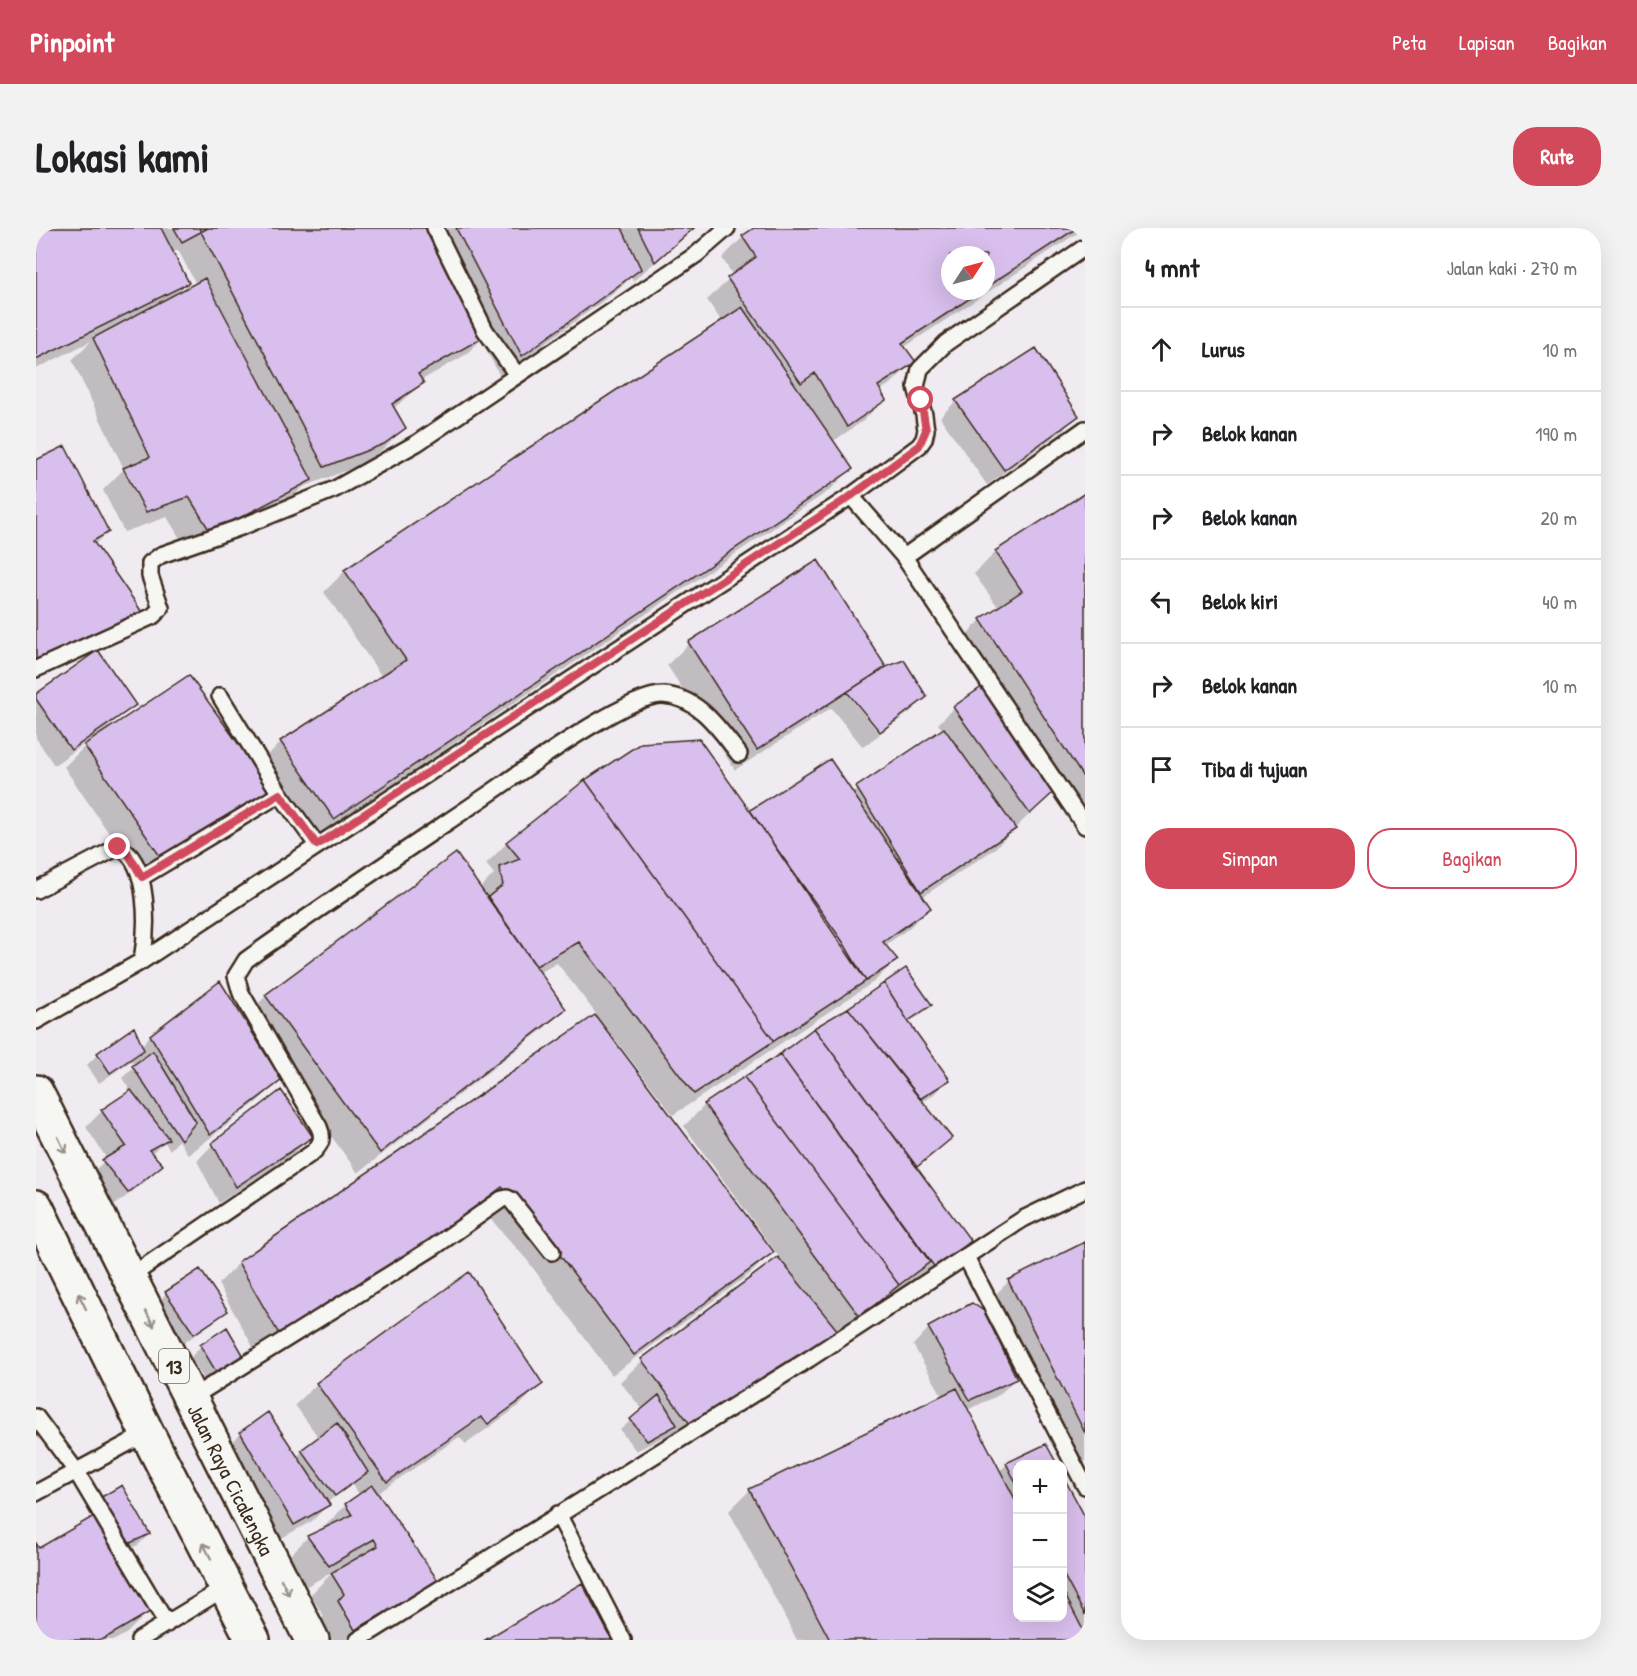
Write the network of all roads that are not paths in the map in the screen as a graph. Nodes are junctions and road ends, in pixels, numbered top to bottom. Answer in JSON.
{"nodes":[{"id":1,"x":435,"y":228,"type":"edge"},
{"id":2,"x":727,"y":228,"type":"edge"},
{"id":3,"x":1085,"y":247,"type":"edge"},
{"id":4,"x":517,"y":375,"type":"junction"},
{"id":5,"x":1085,"y":429,"type":"edge"},
{"id":6,"x":851,"y":496,"type":"junction"},
{"id":7,"x":904,"y":557,"type":"junction"},
{"id":8,"x":36,"y":669,"type":"edge"},
{"id":9,"x":220,"y":696,"type":"dead end"},
{"id":10,"x":739,"y":754,"type":"dead end"},
{"id":11,"x":280,"y":794,"type":"junction"},
{"id":12,"x":1085,"y":826,"type":"edge"},
{"id":13,"x":317,"y":845,"type":"junction"},
{"id":14,"x":142,"y":877,"type":"junction"},
{"id":15,"x":36,"y":890,"type":"edge"},
{"id":16,"x":142,"y":961,"type":"junction"},
{"id":17,"x":36,"y":1021,"type":"edge"},
{"id":18,"x":36,"y":1092,"type":"edge"},
{"id":19,"x":1085,"y":1189,"type":"edge"},
{"id":20,"x":36,"y":1207,"type":"edge"},
{"id":21,"x":552,"y":1252,"type":"dead end"},
{"id":22,"x":966,"y":1257,"type":"junction"},
{"id":23,"x":128,"y":1278,"type":"junction"},
{"id":24,"x":191,"y":1398,"type":"junction"},
{"id":25,"x":36,"y":1417,"type":"edge"},
{"id":26,"x":147,"y":1433,"type":"junction"},
{"id":27,"x":76,"y":1471,"type":"junction"},
{"id":28,"x":1085,"y":1486,"type":"edge"},
{"id":29,"x":36,"y":1493,"type":"edge"},
{"id":30,"x":558,"y":1514,"type":"junction"},
{"id":31,"x":225,"y":1588,"type":"junction"},
{"id":32,"x":167,"y":1624,"type":"junction"},
{"id":33,"x":139,"y":1640,"type":"edge"},
{"id":34,"x":253,"y":1640,"type":"edge"},
{"id":35,"x":312,"y":1640,"type":"edge"},
{"id":36,"x":358,"y":1640,"type":"edge"},
{"id":37,"x":623,"y":1640,"type":"edge"}],
"edges":[{"from":1,"to":4,"type":"lane"},
{"from":2,"to":4,"type":"lane"},
{"from":3,"to":6,"type":"lane"},
{"from":4,"to":8,"type":"lane"},
{"from":5,"to":7,"type":"lane"},
{"from":6,"to":7,"type":"lane"},
{"from":6,"to":13,"type":"lane"},
{"from":7,"to":12,"type":"lane"},
{"from":9,"to":11,"type":"lane"},
{"from":10,"to":23,"type":"lane"},
{"from":11,"to":13,"type":"lane"},
{"from":11,"to":14,"type":"lane"},
{"from":13,"to":16,"type":"lane"},
{"from":14,"to":15,"type":"lane"},
{"from":14,"to":16,"type":"lane"},
{"from":16,"to":17,"type":"lane"},
{"from":18,"to":23,"type":"highway","name":"Jalan Raya Cicalengka","number":"13","one_way":true},
{"from":19,"to":22,"type":"lane"},
{"from":26,"to":20,"type":"highway","one_way":true},
{"from":21,"to":24,"type":"lane"},
{"from":22,"to":28,"type":"lane"},
{"from":22,"to":30,"type":"lane"},
{"from":23,"to":24,"type":"highway","name":"Jalan Raya Cicalengka","number":"13","one_way":true},
{"from":24,"to":35,"type":"highway","name":"Jalan Raya Cicalengka","number":"13","one_way":true},
{"from":25,"to":27,"type":"lane"},
{"from":26,"to":27,"type":"lane"},
{"from":31,"to":26,"type":"highway","one_way":true},
{"from":27,"to":29,"type":"lane"},
{"from":27,"to":32,"type":"lane"},
{"from":30,"to":36,"type":"lane"},
{"from":30,"to":37,"type":"lane"},
{"from":31,"to":32,"type":"lane"},
{"from":31,"to":34,"type":"highway"},
{"from":32,"to":33,"type":"lane"}]}
